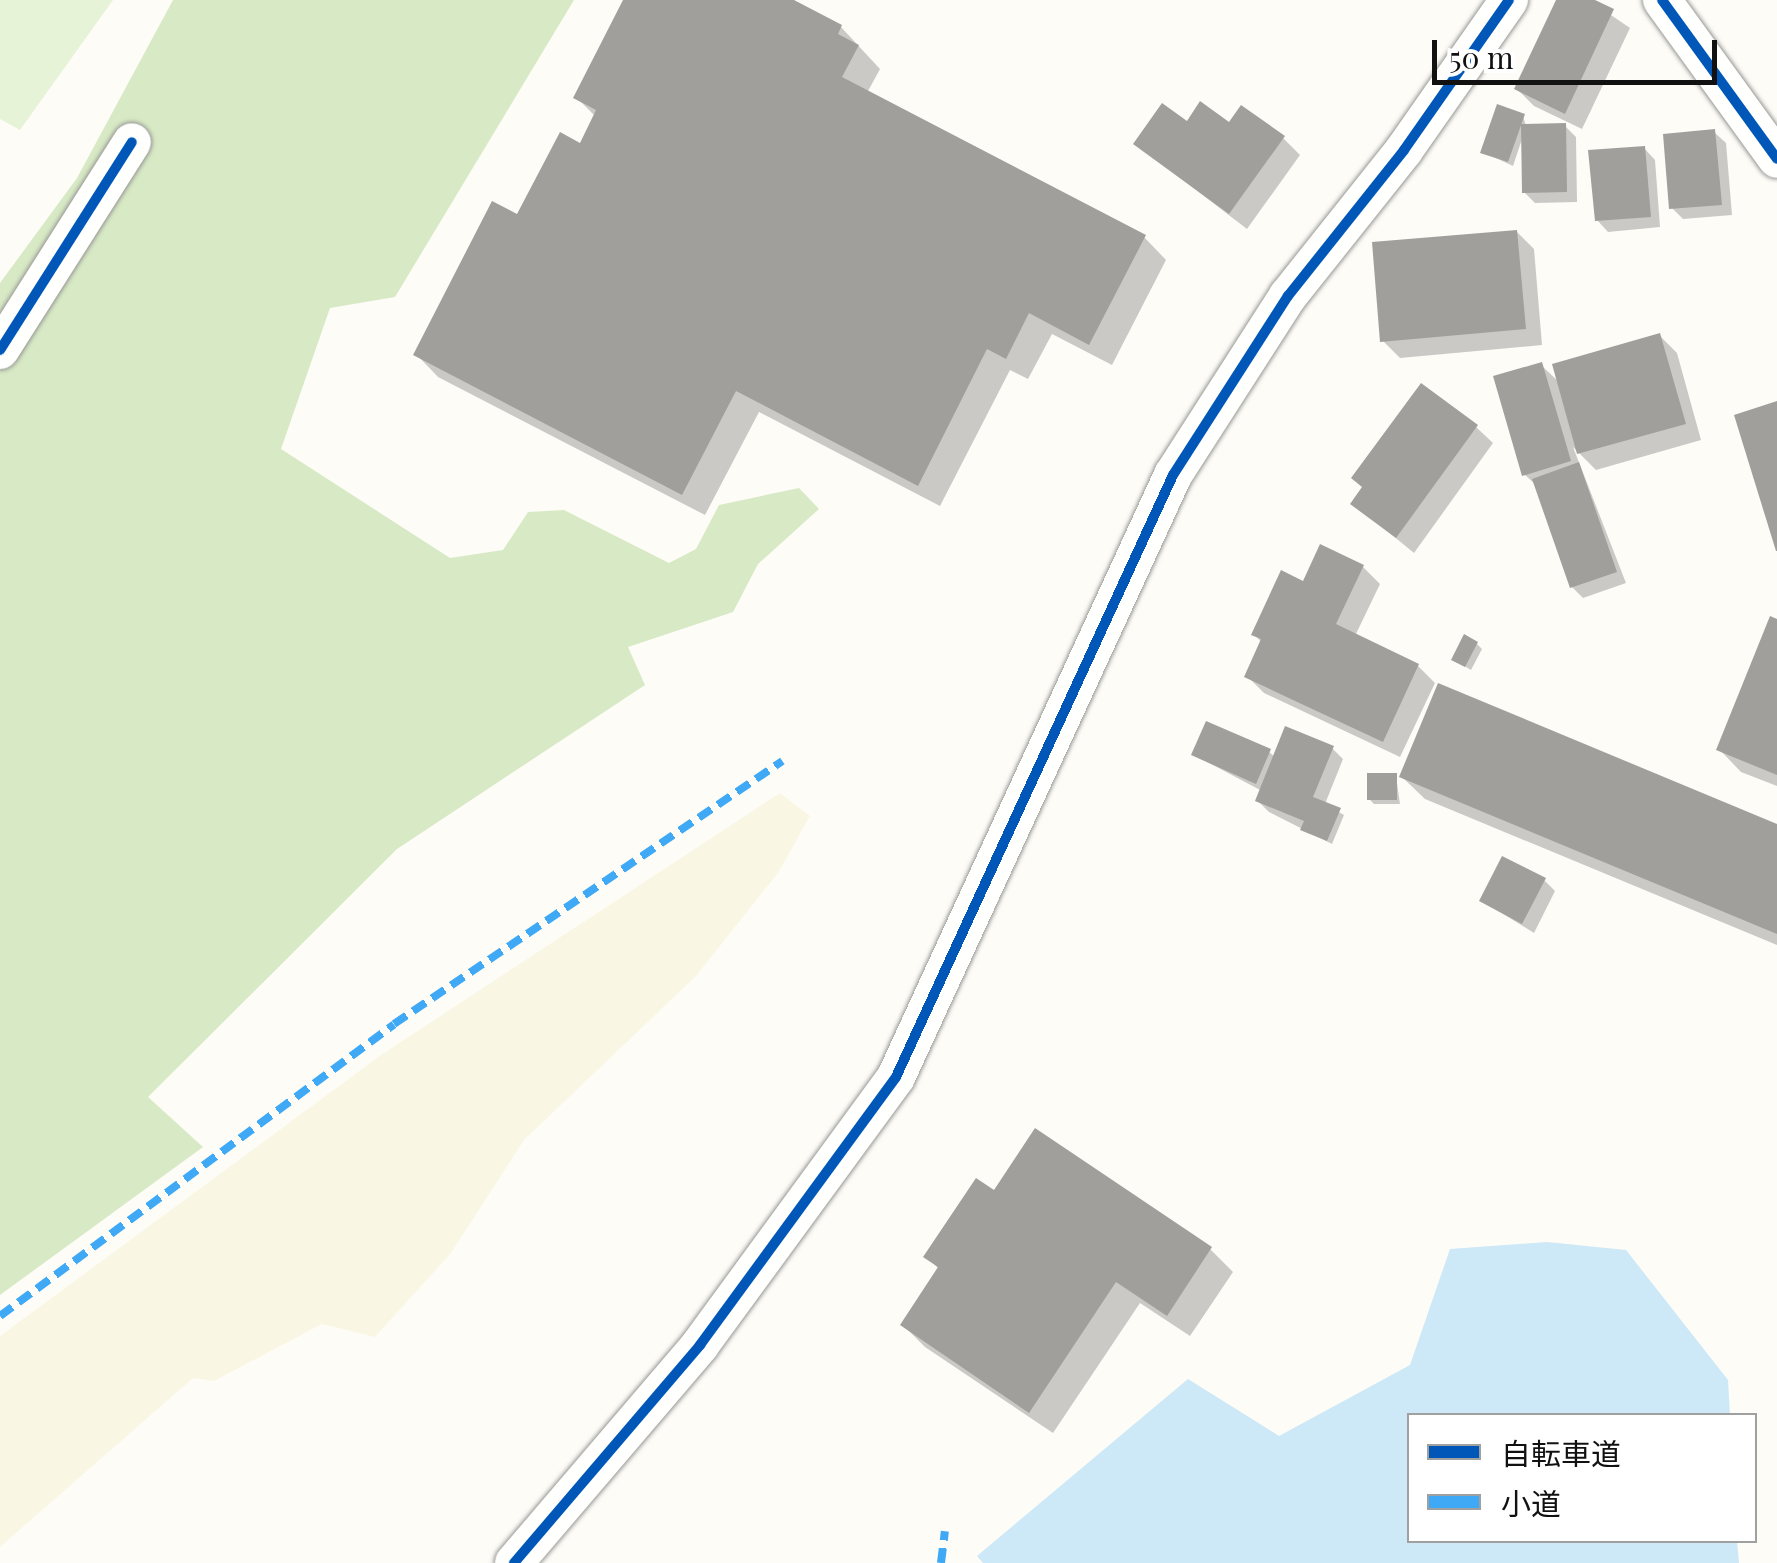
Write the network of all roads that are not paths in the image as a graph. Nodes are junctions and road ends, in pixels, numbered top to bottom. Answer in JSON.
{"nodes":[{"id":1,"x":1509,"y":0,"type":"edge"},
{"id":2,"x":1662,"y":0,"type":"edge"},
{"id":3,"x":132,"y":142,"type":"dead end"},
{"id":4,"x":1777,"y":159,"type":"edge"},
{"id":5,"x":0,"y":350,"type":"edge"},
{"id":6,"x":514,"y":1563,"type":"edge"}],
"edges":[{"from":1,"to":6,"type":"street"},
{"from":2,"to":4,"type":"street"},
{"from":3,"to":5,"type":"street"}]}
